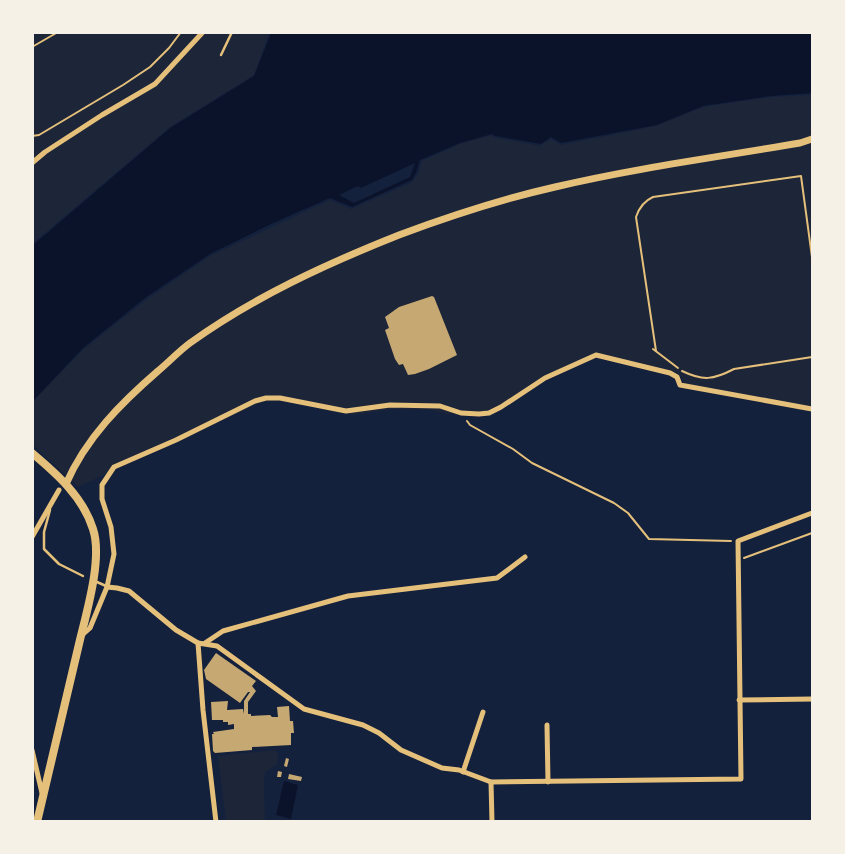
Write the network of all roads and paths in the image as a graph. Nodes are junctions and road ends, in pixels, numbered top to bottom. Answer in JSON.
{"nodes":[{"id":1,"x":58,"y":32,"type":"edge"},
{"id":2,"x":181,"y":32,"type":"edge"},
{"id":3,"x":203,"y":32,"type":"edge"},
{"id":4,"x":232,"y":32,"type":"edge"},
{"id":5,"x":32,"y":46,"type":"edge"},
{"id":6,"x":221,"y":55,"type":"dead end"},
{"id":7,"x":32,"y":136,"type":"edge"},
{"id":8,"x":812,"y":140,"type":"edge"},
{"id":9,"x":32,"y":163,"type":"edge"},
{"id":10,"x":812,"y":257,"type":"edge"},
{"id":11,"x":653,"y":349,"type":"dead end"},
{"id":12,"x":656,"y":351,"type":"junction"},
{"id":13,"x":812,"y":357,"type":"edge"},
{"id":14,"x":812,"y":409,"type":"edge"},
{"id":15,"x":460,"y":413,"type":"junction"},
{"id":16,"x":32,"y":453,"type":"edge"},
{"id":17,"x":66,"y":484,"type":"junction"},
{"id":18,"x":59,"y":490,"type":"joint"},
{"id":19,"x":52,"y":503,"type":"junction"},
{"id":20,"x":812,"y":513,"type":"edge"},
{"id":21,"x":812,"y":534,"type":"edge"},
{"id":22,"x":32,"y":538,"type":"edge"},
{"id":23,"x":738,"y":541,"type":"junction"},
{"id":24,"x":525,"y":557,"type":"dead end"},
{"id":25,"x":739,"y":559,"type":"junction"},
{"id":26,"x":83,"y":576,"type":"dead end"},
{"id":27,"x":97,"y":582,"type":"dead end"},
{"id":28,"x":107,"y":587,"type":"junction"},
{"id":29,"x":81,"y":636,"type":"junction"},
{"id":30,"x":198,"y":643,"type":"junction"},
{"id":31,"x":205,"y":643,"type":"junction"},
{"id":32,"x":812,"y":699,"type":"edge"},
{"id":33,"x":739,"y":700,"type":"junction"},
{"id":34,"x":483,"y":712,"type":"dead end"},
{"id":35,"x":547,"y":724,"type":"dead end"},
{"id":36,"x":32,"y":750,"type":"edge"},
{"id":37,"x":463,"y":772,"type":"junction"},
{"id":38,"x":491,"y":782,"type":"junction"},
{"id":39,"x":548,"y":782,"type":"junction"},
{"id":40,"x":43,"y":796,"type":"junction"},
{"id":41,"x":37,"y":822,"type":"edge"},
{"id":42,"x":216,"y":822,"type":"edge"},
{"id":43,"x":492,"y":822,"type":"edge"}],
"edges":[{"from":1,"to":5,"type":"path"},
{"from":2,"to":7,"type":"path"},
{"from":3,"to":9,"type":"street"},
{"from":4,"to":6,"type":"lane"},
{"from":8,"to":17,"type":"street"},
{"from":10,"to":12,"type":"path"},
{"from":11,"to":12,"type":"path"},
{"from":12,"to":13,"type":"path"},
{"from":14,"to":15,"type":"street"},
{"from":15,"to":23,"type":"path"},
{"from":15,"to":28,"type":"street"},
{"from":16,"to":17,"type":"main road"},
{"from":17,"to":18,"type":"lane"},
{"from":17,"to":29,"type":"main road"},
{"from":18,"to":19,"type":"street"},
{"from":19,"to":22,"type":"street"},
{"from":19,"to":26,"type":"lane"},
{"from":20,"to":23,"type":"street"},
{"from":21,"to":25,"type":"path"},
{"from":23,"to":25,"type":"street"},
{"from":24,"to":31,"type":"street"},
{"from":25,"to":33,"type":"street"},
{"from":27,"to":28,"type":"lane"},
{"from":28,"to":29,"type":"street"},
{"from":28,"to":30,"type":"street"},
{"from":29,"to":40,"type":"main road"},
{"from":30,"to":31,"type":"street"},
{"from":30,"to":42,"type":"street"},
{"from":31,"to":37,"type":"street"},
{"from":32,"to":33,"type":"street"},
{"from":33,"to":39,"type":"street"},
{"from":34,"to":37,"type":"street"},
{"from":35,"to":39,"type":"street"},
{"from":36,"to":40,"type":"street"},
{"from":37,"to":38,"type":"street"},
{"from":38,"to":39,"type":"street"},
{"from":38,"to":43,"type":"street"},
{"from":40,"to":41,"type":"main road"}]}
